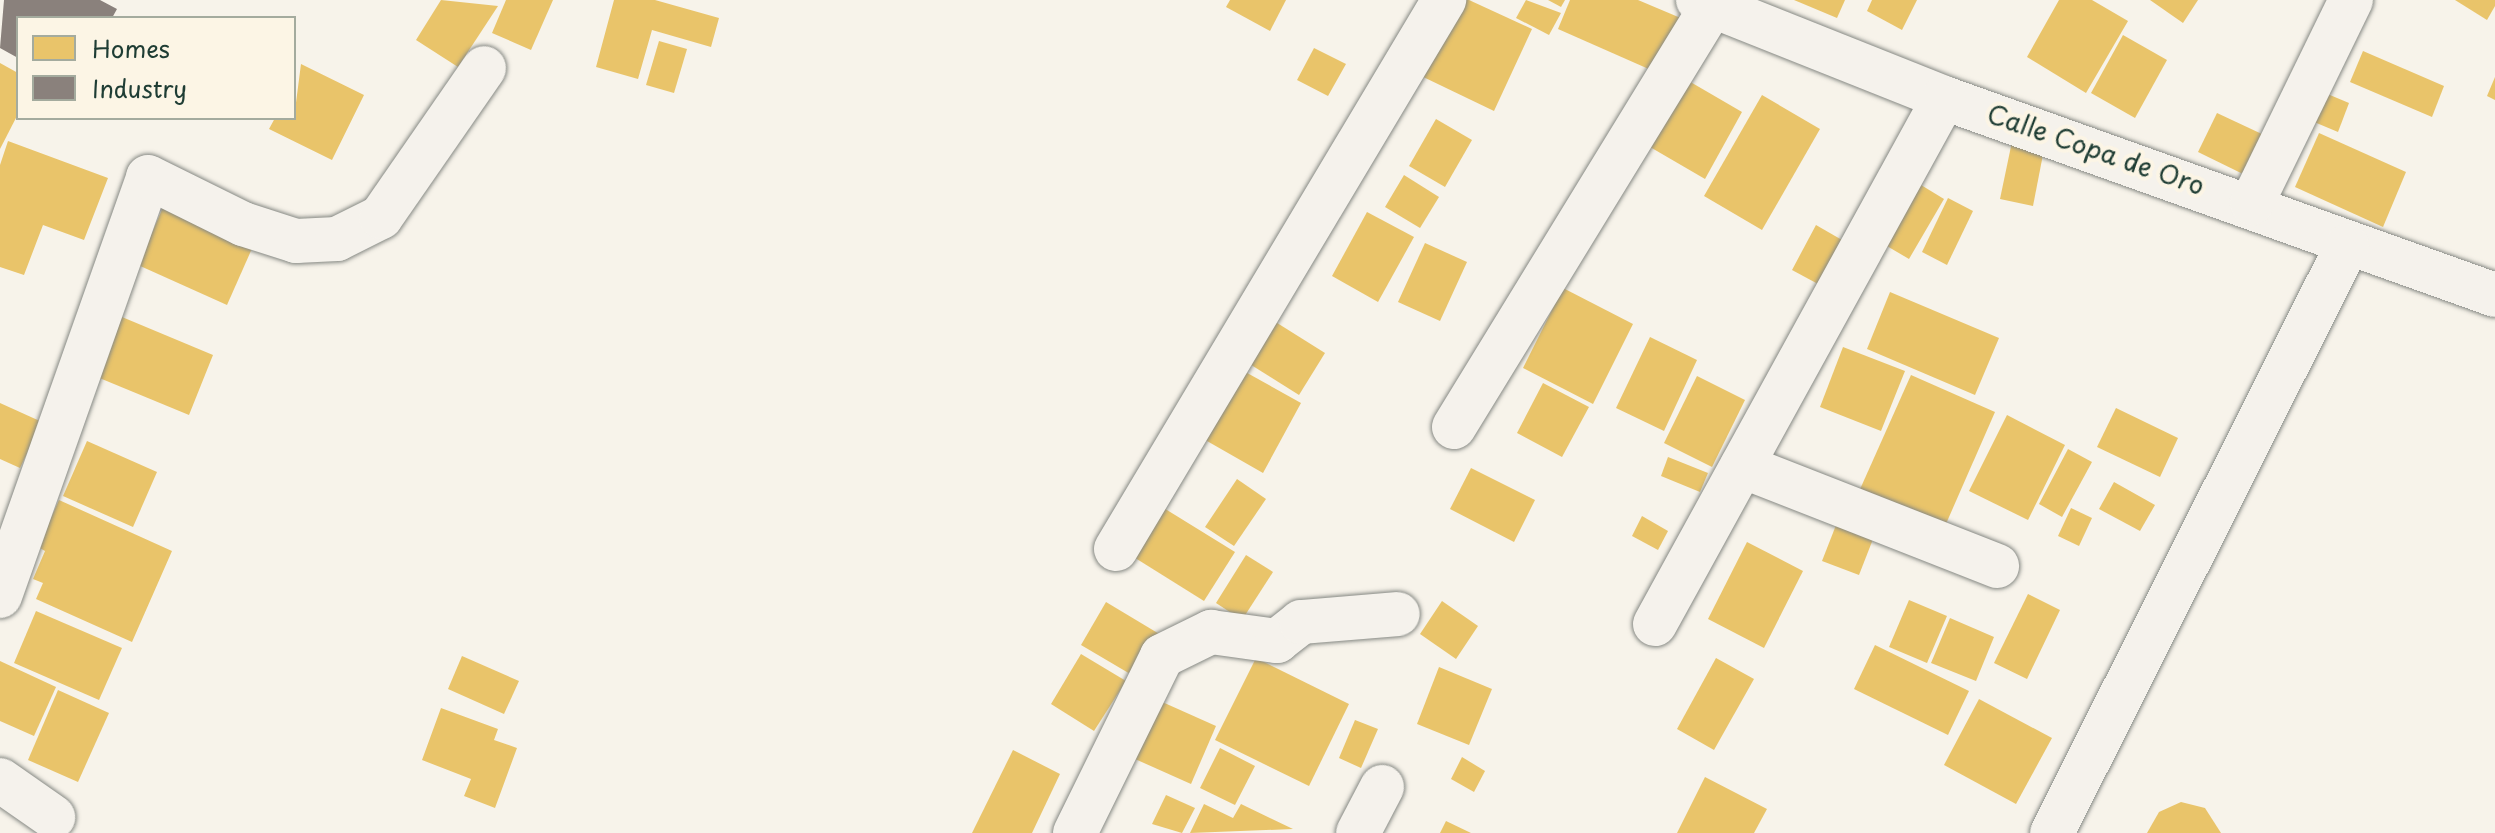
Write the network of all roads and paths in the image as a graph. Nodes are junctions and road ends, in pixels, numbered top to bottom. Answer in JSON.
{"nodes":[{"id":1,"x":1444,"y":0,"type":"edge"},
{"id":2,"x":2351,"y":0,"type":"edge"},
{"id":3,"x":1705,"y":3,"type":"edge"},
{"id":4,"x":484,"y":68,"type":"dead end"},
{"id":5,"x":1944,"y":98,"type":"junction"},
{"id":6,"x":2252,"y":203,"type":"junction"},
{"id":7,"x":2347,"y":246,"type":"junction"},
{"id":8,"x":2495,"y":295,"type":"edge"},
{"id":9,"x":1454,"y":427,"type":"dead end"},
{"id":10,"x":1742,"y":466,"type":"junction"},
{"id":11,"x":1116,"y":549,"type":"dead end"},
{"id":12,"x":1997,"y":566,"type":"dead end"},
{"id":13,"x":0,"y":596,"type":"edge"},
{"id":14,"x":1398,"y":614,"type":"dead end"},
{"id":15,"x":1655,"y":624,"type":"dead end"},
{"id":16,"x":0,"y":780,"type":"edge"},
{"id":17,"x":1382,"y":787,"type":"dead end"},
{"id":18,"x":53,"y":817,"type":"dead end"},
{"id":19,"x":1075,"y":833,"type":"edge"},
{"id":20,"x":1358,"y":833,"type":"edge"},
{"id":21,"x":2052,"y":833,"type":"edge"}],
"edges":[{"from":1,"to":11,"type":"street"},
{"from":2,"to":6,"type":"street"},
{"from":3,"to":5,"type":"street","name":"Calle Copa de Oro"},
{"from":3,"to":9,"type":"street"},
{"from":4,"to":13,"type":"street"},
{"from":5,"to":6,"type":"street","name":"Calle Copa de Oro"},
{"from":5,"to":10,"type":"street"},
{"from":6,"to":7,"type":"street","name":"Calle Copa de Oro"},
{"from":7,"to":8,"type":"street","name":"Calle Copa de Oro"},
{"from":7,"to":21,"type":"street"},
{"from":10,"to":12,"type":"street"},
{"from":10,"to":15,"type":"street"},
{"from":14,"to":19,"type":"street"},
{"from":16,"to":18,"type":"street"},
{"from":17,"to":20,"type":"street"}]}
